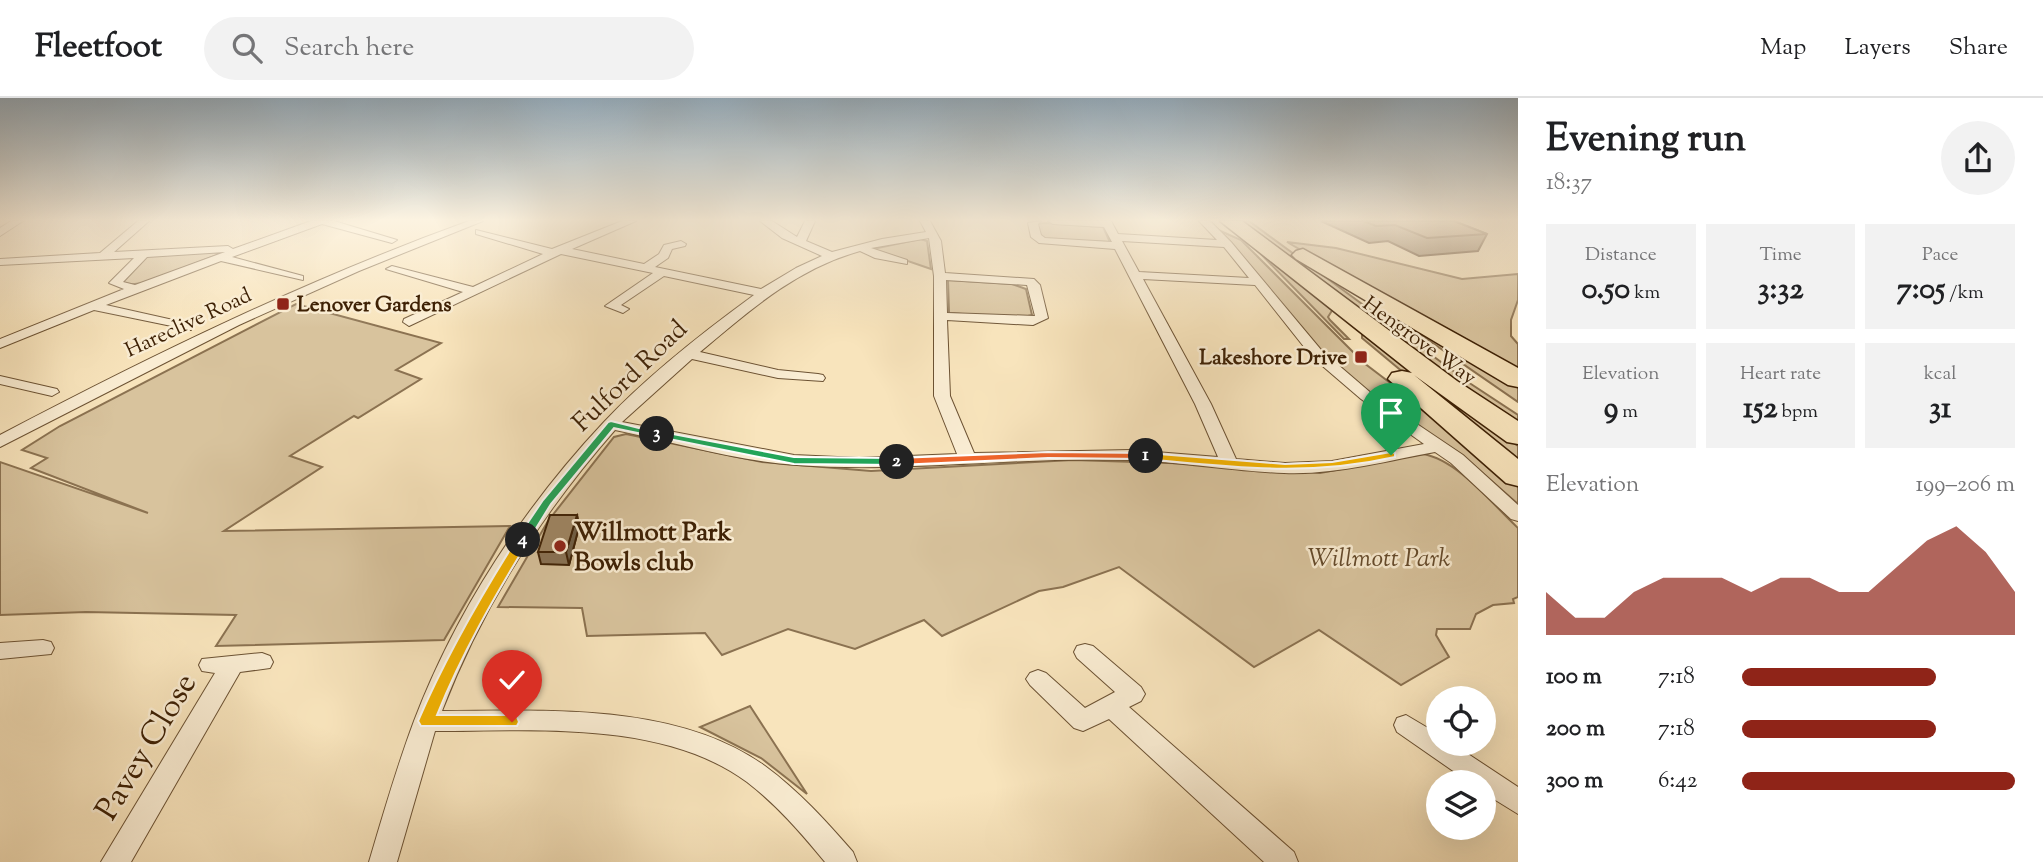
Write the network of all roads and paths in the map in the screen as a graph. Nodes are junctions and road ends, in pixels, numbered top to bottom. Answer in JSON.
{"nodes":[{"id":1,"x":79,"y":257,"type":"edge"},
{"id":2,"x":141,"y":257,"type":"edge"},
{"id":3,"x":218,"y":257,"type":"joint"},
{"id":4,"x":392,"y":257,"type":"edge"},
{"id":5,"x":544,"y":257,"type":"edge"},
{"id":6,"x":584,"y":257,"type":"edge"},
{"id":7,"x":663,"y":257,"type":"edge"},
{"id":8,"x":829,"y":257,"type":"edge"},
{"id":9,"x":881,"y":257,"type":"edge"},
{"id":10,"x":936,"y":257,"type":"edge"},
{"id":11,"x":1125,"y":257,"type":"edge"},
{"id":12,"x":1237,"y":257,"type":"edge"},
{"id":13,"x":1276,"y":257,"type":"edge"},
{"id":14,"x":1305,"y":257,"type":"edge"},
{"id":15,"x":1306,"y":257,"type":"edge"},
{"id":16,"x":0,"y":262,"type":"edge"},
{"id":17,"x":903,"y":262,"type":"dead end"},
{"id":18,"x":392,"y":269,"type":"dead end"},
{"id":19,"x":644,"y":269,"type":"junction"},
{"id":20,"x":662,"y":272,"type":"junction"},
{"id":21,"x":1134,"y":275,"type":"junction"},
{"id":22,"x":940,"y":276,"type":"junction"},
{"id":23,"x":298,"y":278,"type":"dead end"},
{"id":24,"x":1257,"y":282,"type":"junction"},
{"id":25,"x":135,"y":289,"type":"junction"},
{"id":26,"x":474,"y":291,"type":"junction"},
{"id":27,"x":763,"y":293,"type":"junction"},
{"id":28,"x":92,"y":306,"type":"junction"},
{"id":29,"x":611,"y":306,"type":"dead end"},
{"id":30,"x":1346,"y":310,"type":"junction"},
{"id":31,"x":939,"y":316,"type":"junction"},
{"id":32,"x":409,"y":322,"type":"dead end"},
{"id":33,"x":171,"y":334,"type":"dead end"},
{"id":34,"x":0,"y":344,"type":"edge"},
{"id":35,"x":689,"y":354,"type":"junction"},
{"id":36,"x":818,"y":378,"type":"dead end"},
{"id":37,"x":1518,"y":379,"type":"edge"},
{"id":38,"x":0,"y":380,"type":"edge"},
{"id":39,"x":68,"y":384,"type":"dead end"},
{"id":40,"x":52,"y":391,"type":"junction"},
{"id":41,"x":35,"y":400,"type":"dead end"},
{"id":42,"x":1518,"y":409,"type":"edge"},
{"id":43,"x":611,"y":424,"type":"junction"},
{"id":44,"x":1518,"y":435,"type":"edge"},
{"id":45,"x":0,"y":442,"type":"edge"},
{"id":46,"x":1439,"y":446,"type":"junction"},
{"id":47,"x":968,"y":459,"type":"junction"},
{"id":48,"x":1229,"y":462,"type":"junction"},
{"id":49,"x":1518,"y":476,"type":"edge"},
{"id":50,"x":1518,"y":515,"type":"edge"},
{"id":51,"x":43,"y":648,"type":"dead end"},
{"id":52,"x":1085,"y":652,"type":"dead end"},
{"id":53,"x":5,"y":655,"type":"edge"},
{"id":54,"x":262,"y":662,"type":"dead end"},
{"id":55,"x":1038,"y":679,"type":"dead end"},
{"id":56,"x":1111,"y":706,"type":"junction"},
{"id":57,"x":426,"y":721,"type":"junction"},
{"id":58,"x":1406,"y":725,"type":"dead end"},
{"id":59,"x":1518,"y":802,"type":"edge"},
{"id":60,"x":115,"y":862,"type":"edge"},
{"id":61,"x":383,"y":862,"type":"edge"},
{"id":62,"x":843,"y":862,"type":"edge"},
{"id":63,"x":1284,"y":862,"type":"edge"}],
"edges":[{"from":1,"to":16,"type":"street"},
{"from":2,"to":25,"type":"street"},
{"from":3,"to":23,"type":"street"},
{"from":3,"to":25,"type":"street"},
{"from":4,"to":45,"type":"street","name":"Hareclive Road"},
{"from":5,"to":26,"type":"street"},
{"from":6,"to":19,"type":"street"},
{"from":7,"to":19,"type":"street"},
{"from":8,"to":27,"type":"street","name":"Fulford Road"},
{"from":9,"to":17,"type":"street"},
{"from":10,"to":22,"type":"street"},
{"from":11,"to":21,"type":"street"},
{"from":12,"to":24,"type":"street"},
{"from":13,"to":30,"type":"highway","name":"Hengrove Way"},
{"from":14,"to":42,"type":"highway","name":"Hengrove Way"},
{"from":15,"to":37,"type":"highway"},
{"from":18,"to":26,"type":"street"},
{"from":19,"to":20,"type":"street"},
{"from":20,"to":27,"type":"street"},
{"from":20,"to":29,"type":"street"},
{"from":21,"to":24,"type":"street"},
{"from":21,"to":48,"type":"street"},
{"from":22,"to":31,"type":"street"},
{"from":22,"to":31,"type":"street"},
{"from":24,"to":46,"type":"street"},
{"from":25,"to":28,"type":"street"},
{"from":26,"to":32,"type":"street"},
{"from":27,"to":35,"type":"street","name":"Fulford Road"},
{"from":28,"to":33,"type":"street"},
{"from":28,"to":34,"type":"street"},
{"from":30,"to":44,"type":"highway","name":"Hengrove Way"},
{"from":30,"to":49,"type":"highway"},
{"from":31,"to":47,"type":"street"},
{"from":35,"to":36,"type":"street"},
{"from":35,"to":43,"type":"street","name":"Fulford Road"},
{"from":38,"to":40,"type":"street"},
{"from":39,"to":40,"type":"street"},
{"from":40,"to":41,"type":"street"},
{"from":43,"to":47,"type":"street"},
{"from":43,"to":57,"type":"street","name":"Fulford Road"},
{"from":46,"to":48,"type":"street"},
{"from":46,"to":50,"type":"street"},
{"from":47,"to":48,"type":"street"},
{"from":51,"to":53,"type":"street"},
{"from":52,"to":56,"type":"street"},
{"from":54,"to":60,"type":"street","name":"Pavey Close"},
{"from":55,"to":56,"type":"street"},
{"from":56,"to":63,"type":"street"},
{"from":57,"to":61,"type":"street","name":"Fulford Road"},
{"from":57,"to":62,"type":"street"},
{"from":58,"to":59,"type":"street"}]}
